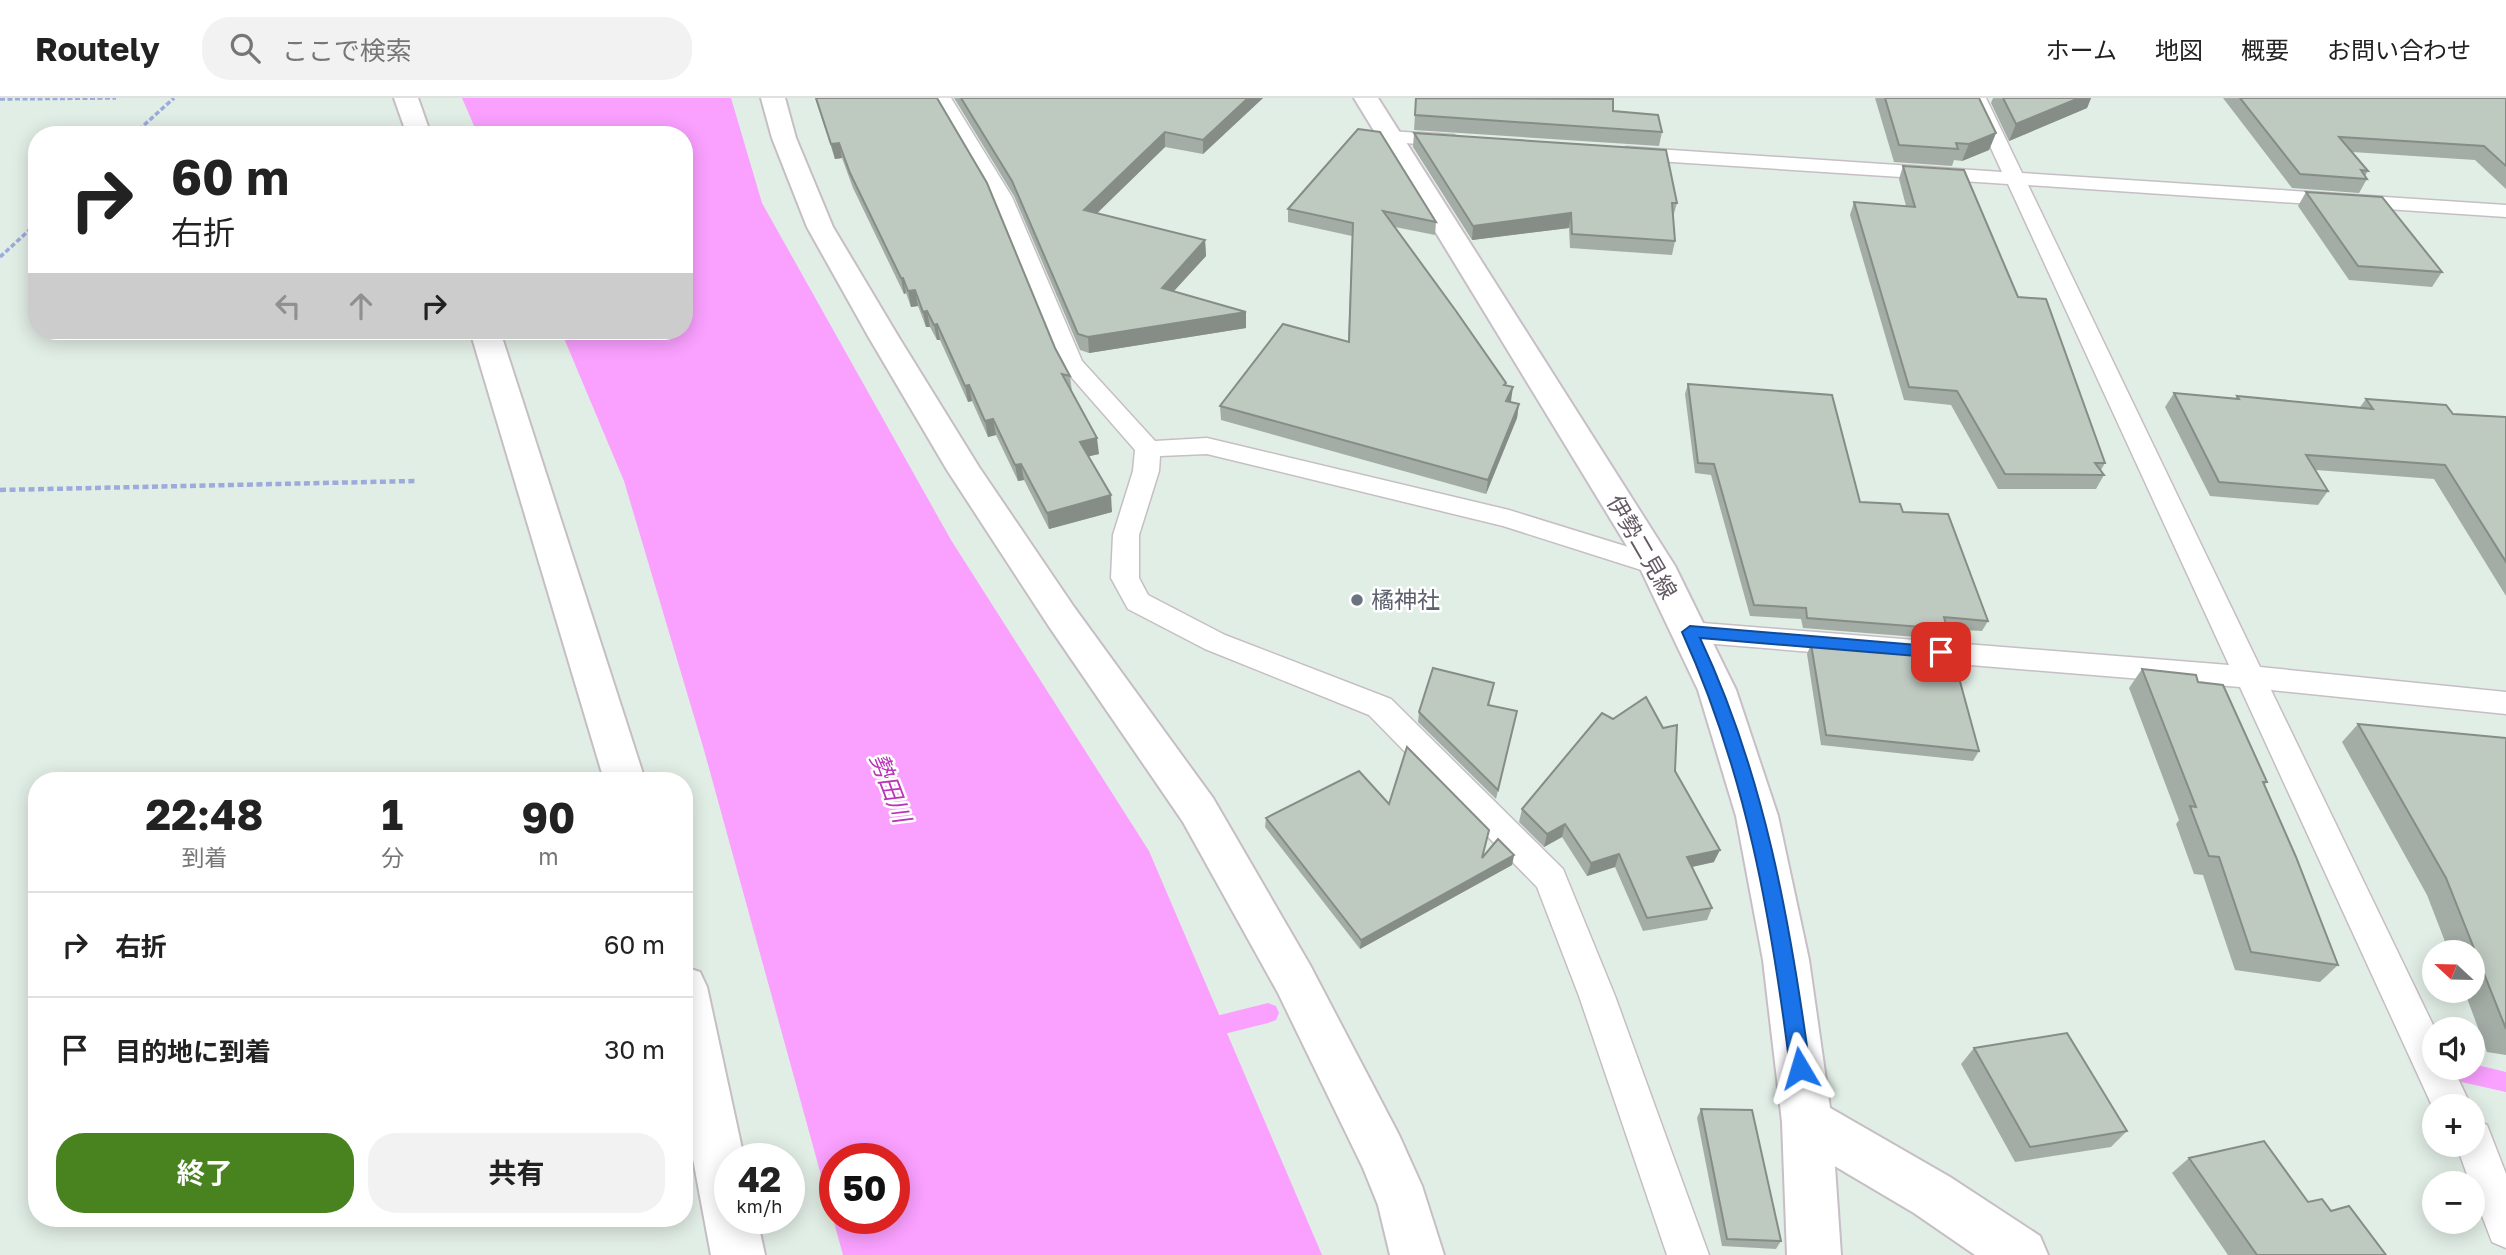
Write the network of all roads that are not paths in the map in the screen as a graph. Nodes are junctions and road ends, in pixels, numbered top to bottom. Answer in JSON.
{"nodes":[{"id":1,"x":406,"y":98,"type":"edge"},
{"id":2,"x":773,"y":98,"type":"edge"},
{"id":3,"x":942,"y":98,"type":"edge"},
{"id":4,"x":1366,"y":98,"type":"edge"},
{"id":5,"x":1977,"y":98,"type":"edge"},
{"id":6,"x":416,"y":126,"type":"edge"},
{"id":7,"x":1388,"y":137,"type":"junction"},
{"id":8,"x":1467,"y":142,"type":"edge"},
{"id":9,"x":1602,"y":151,"type":"edge"},
{"id":10,"x":2016,"y":179,"type":"junction"},
{"id":11,"x":2506,"y":211,"type":"edge"},
{"id":12,"x":488,"y":340,"type":"edge"},
{"id":13,"x":1148,"y":449,"type":"junction"},
{"id":14,"x":1657,"y":566,"type":"junction"},
{"id":15,"x":1690,"y":632,"type":"junction"},
{"id":16,"x":2248,"y":677,"type":"junction"},
{"id":17,"x":2506,"y":703,"type":"edge"},
{"id":18,"x":623,"y":772,"type":"edge"},
{"id":19,"x":693,"y":1032,"type":"edge"},
{"id":20,"x":2446,"y":1094,"type":"edge"},
{"id":21,"x":1807,"y":1122,"type":"junction"},
{"id":22,"x":715,"y":1143,"type":"edge"},
{"id":23,"x":2480,"y":1157,"type":"edge"},
{"id":24,"x":2506,"y":1228,"type":"edge"},
{"id":25,"x":734,"y":1234,"type":"edge"},
{"id":26,"x":738,"y":1255,"type":"edge"},
{"id":27,"x":1417,"y":1255,"type":"edge"},
{"id":28,"x":1688,"y":1255,"type":"edge"},
{"id":29,"x":1814,"y":1255,"type":"edge"},
{"id":30,"x":2021,"y":1255,"type":"edge"}],
"edges":[{"from":1,"to":6,"type":"street"},
{"from":2,"to":27,"type":"street"},
{"from":3,"to":13,"type":"lane"},
{"from":4,"to":7,"type":"street","name":"伊勢二見線"},
{"from":5,"to":10,"type":"lane"},
{"from":7,"to":8,"type":"lane"},
{"from":7,"to":14,"type":"street","name":"伊勢二見線"},
{"from":9,"to":10,"type":"lane"},
{"from":10,"to":11,"type":"lane"},
{"from":10,"to":16,"type":"lane"},
{"from":12,"to":18,"type":"street"},
{"from":13,"to":14,"type":"lane"},
{"from":13,"to":28,"type":"lane"},
{"from":14,"to":15,"type":"street","name":"伊勢二見線"},
{"from":15,"to":16,"type":"lane"},
{"from":15,"to":21,"type":"street","name":"伊勢二見線"},
{"from":16,"to":17,"type":"lane"},
{"from":16,"to":20,"type":"lane"},
{"from":19,"to":22,"type":"street"},
{"from":21,"to":29,"type":"street","name":"伊勢二見線"},
{"from":21,"to":30,"type":"street"},
{"from":23,"to":24,"type":"lane"},
{"from":25,"to":26,"type":"street"}]}
